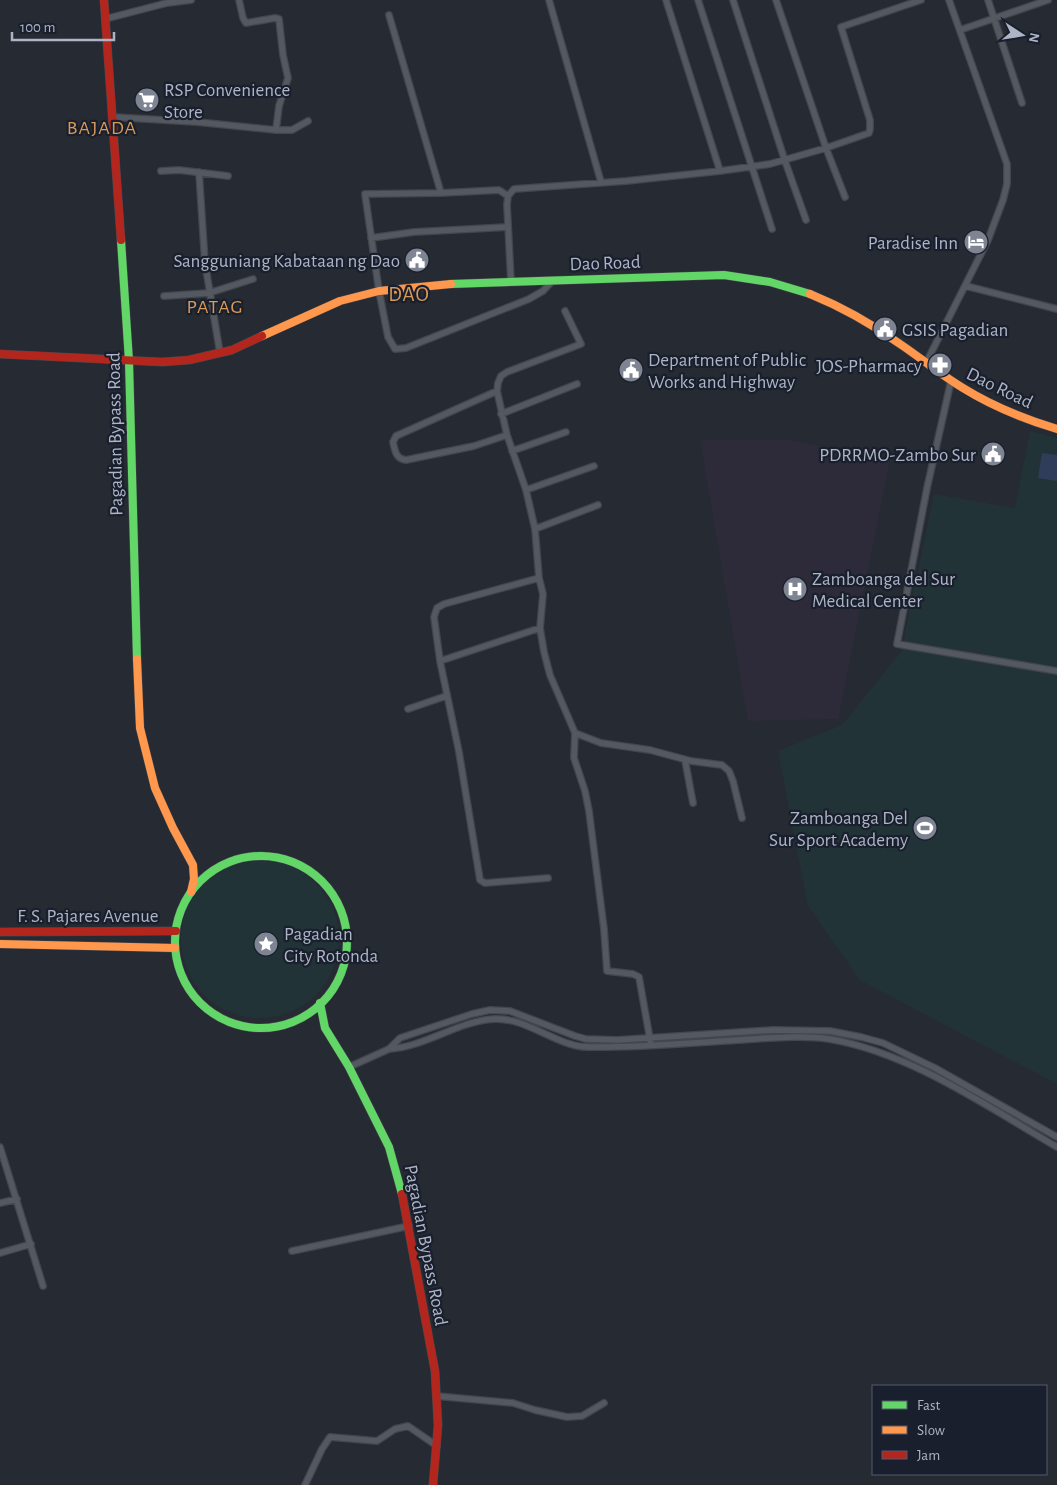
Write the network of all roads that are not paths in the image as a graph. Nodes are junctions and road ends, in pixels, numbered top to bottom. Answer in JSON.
{"nodes":[{"id":1,"x":104,"y":0,"type":"edge"},
{"id":2,"x":191,"y":0,"type":"edge"},
{"id":3,"x":239,"y":0,"type":"edge"},
{"id":4,"x":549,"y":0,"type":"edge"},
{"id":5,"x":666,"y":0,"type":"edge"},
{"id":6,"x":698,"y":0,"type":"edge"},
{"id":7,"x":733,"y":0,"type":"edge"},
{"id":8,"x":776,"y":0,"type":"edge"},
{"id":9,"x":920,"y":0,"type":"edge"},
{"id":10,"x":949,"y":0,"type":"edge"},
{"id":11,"x":988,"y":0,"type":"edge"},
{"id":12,"x":1048,"y":0,"type":"edge"},
{"id":13,"x":389,"y":15,"type":"dead end"},
{"id":14,"x":105,"y":19,"type":"junction"},
{"id":15,"x":995,"y":19,"type":"junction"},
{"id":16,"x":960,"y":30,"type":"junction"},
{"id":17,"x":1022,"y":103,"type":"dead end"},
{"id":18,"x":113,"y":117,"type":"junction"},
{"id":19,"x":308,"y":121,"type":"dead end"},
{"id":20,"x":276,"y":130,"type":"junction"},
{"id":21,"x":826,"y":148,"type":"junction"},
{"id":22,"x":785,"y":161,"type":"junction"},
{"id":23,"x":752,"y":167,"type":"junction"},
{"id":24,"x":161,"y":171,"type":"dead end"},
{"id":25,"x":720,"y":171,"type":"junction"},
{"id":26,"x":199,"y":172,"type":"junction"},
{"id":27,"x":228,"y":176,"type":"dead end"},
{"id":28,"x":601,"y":182,"type":"junction"},
{"id":29,"x":441,"y":193,"type":"junction"},
{"id":30,"x":508,"y":196,"type":"junction"},
{"id":31,"x":845,"y":197,"type":"dead end"},
{"id":32,"x":806,"y":220,"type":"dead end"},
{"id":33,"x":508,"y":227,"type":"junction"},
{"id":34,"x":772,"y":229,"type":"dead end"},
{"id":35,"x":372,"y":238,"type":"junction"},
{"id":36,"x":253,"y":279,"type":"dead end"},
{"id":37,"x":553,"y":280,"type":"junction"},
{"id":38,"x":511,"y":282,"type":"junction"},
{"id":39,"x":966,"y":286,"type":"junction"},
{"id":40,"x":379,"y":291,"type":"junction"},
{"id":41,"x":209,"y":293,"type":"junction"},
{"id":42,"x":164,"y":296,"type":"dead end"},
{"id":43,"x":1057,"y":309,"type":"edge"},
{"id":44,"x":565,"y":311,"type":"dead end"},
{"id":45,"x":220,"y":353,"type":"junction"},
{"id":46,"x":0,"y":354,"type":"edge"},
{"id":47,"x":129,"y":361,"type":"junction"},
{"id":48,"x":926,"y":364,"type":"junction"},
{"id":49,"x":951,"y":380,"type":"junction"},
{"id":50,"x":577,"y":384,"type":"dead end"},
{"id":51,"x":497,"y":391,"type":"junction"},
{"id":52,"x":501,"y":414,"type":"junction"},
{"id":53,"x":1057,"y":429,"type":"edge"},
{"id":54,"x":566,"y":432,"type":"dead end"},
{"id":55,"x":507,"y":435,"type":"junction"},
{"id":56,"x":512,"y":452,"type":"junction"},
{"id":57,"x":594,"y":466,"type":"dead end"},
{"id":58,"x":526,"y":490,"type":"junction"},
{"id":59,"x":598,"y":505,"type":"dead end"},
{"id":60,"x":535,"y":529,"type":"junction"},
{"id":61,"x":540,"y":578,"type":"junction"},
{"id":62,"x":540,"y":628,"type":"junction"},
{"id":63,"x":440,"y":661,"type":"junction"},
{"id":64,"x":1057,"y":671,"type":"edge"},
{"id":65,"x":446,"y":696,"type":"junction"},
{"id":66,"x":408,"y":709,"type":"dead end"},
{"id":67,"x":575,"y":733,"type":"junction"},
{"id":68,"x":685,"y":760,"type":"junction"},
{"id":69,"x":693,"y":803,"type":"dead end"},
{"id":70,"x":742,"y":818,"type":"dead end"},
{"id":71,"x":190,"y":858,"type":"junction"},
{"id":72,"x":216,"y":868,"type":"junction"},
{"id":73,"x":548,"y":878,"type":"dead end"},
{"id":74,"x":191,"y":892,"type":"junction"},
{"id":75,"x":0,"y":932,"type":"edge"},
{"id":76,"x":176,"y":932,"type":"junction"},
{"id":77,"x":0,"y":944,"type":"edge"},
{"id":78,"x":175,"y":948,"type":"junction"},
{"id":79,"x":320,"y":1003,"type":"junction"},
{"id":80,"x":301,"y":1018,"type":"junction"},
{"id":81,"x":325,"y":1028,"type":"junction"},
{"id":82,"x":650,"y":1038,"type":"junction"},
{"id":83,"x":651,"y":1045,"type":"junction"},
{"id":84,"x":389,"y":1049,"type":"junction"},
{"id":85,"x":349,"y":1067,"type":"junction"},
{"id":86,"x":1057,"y":1137,"type":"edge"},
{"id":87,"x":0,"y":1147,"type":"edge"},
{"id":88,"x":1057,"y":1147,"type":"edge"},
{"id":89,"x":2,"y":1161,"type":"edge"},
{"id":90,"x":17,"y":1199,"type":"junction"},
{"id":91,"x":0,"y":1203,"type":"edge"},
{"id":92,"x":409,"y":1226,"type":"junction"},
{"id":93,"x":31,"y":1244,"type":"junction"},
{"id":94,"x":292,"y":1251,"type":"dead end"},
{"id":95,"x":0,"y":1253,"type":"edge"},
{"id":96,"x":43,"y":1286,"type":"dead end"},
{"id":97,"x":436,"y":1396,"type":"junction"},
{"id":98,"x":604,"y":1403,"type":"dead end"},
{"id":99,"x":438,"y":1446,"type":"junction"},
{"id":100,"x":305,"y":1485,"type":"edge"},
{"id":101,"x":433,"y":1485,"type":"edge"}],
"edges":[{"from":1,"to":14,"type":"main road","name":"Pagadian Bypass Road"},
{"from":2,"to":14,"type":"street"},
{"from":3,"to":20,"type":"street"},
{"from":4,"to":28,"type":"street"},
{"from":5,"to":25,"type":"street"},
{"from":6,"to":23,"type":"street"},
{"from":7,"to":22,"type":"street"},
{"from":8,"to":21,"type":"street"},
{"from":9,"to":21,"type":"street"},
{"from":10,"to":16,"type":"street"},
{"from":11,"to":15,"type":"street"},
{"from":12,"to":15,"type":"street"},
{"from":13,"to":29,"type":"street"},
{"from":14,"to":18,"type":"main road","name":"Pagadian Bypass Road"},
{"from":15,"to":16,"type":"street"},
{"from":15,"to":17,"type":"street"},
{"from":16,"to":39,"type":"street"},
{"from":18,"to":20,"type":"street"},
{"from":18,"to":47,"type":"main road","name":"Pagadian Bypass Road"},
{"from":19,"to":20,"type":"street"},
{"from":21,"to":22,"type":"street"},
{"from":21,"to":31,"type":"street"},
{"from":22,"to":23,"type":"street"},
{"from":22,"to":32,"type":"street"},
{"from":23,"to":25,"type":"street"},
{"from":23,"to":34,"type":"street"},
{"from":24,"to":26,"type":"street"},
{"from":25,"to":28,"type":"street"},
{"from":26,"to":27,"type":"street"},
{"from":26,"to":41,"type":"street"},
{"from":28,"to":30,"type":"street"},
{"from":29,"to":30,"type":"street"},
{"from":29,"to":35,"type":"street"},
{"from":30,"to":33,"type":"street"},
{"from":33,"to":35,"type":"street"},
{"from":33,"to":38,"type":"street"},
{"from":35,"to":40,"type":"street"},
{"from":36,"to":41,"type":"street"},
{"from":37,"to":38,"type":"main road","name":"Dao Road"},
{"from":37,"to":40,"type":"street"},
{"from":37,"to":48,"type":"main road","name":"Dao Road"},
{"from":38,"to":40,"type":"main road","name":"Dao Road"},
{"from":39,"to":43,"type":"street"},
{"from":39,"to":48,"type":"street"},
{"from":40,"to":45,"type":"main road","name":"Dao Road"},
{"from":41,"to":42,"type":"street"},
{"from":41,"to":45,"type":"street"},
{"from":44,"to":51,"type":"street"},
{"from":45,"to":47,"type":"main road","name":"Dao Road"},
{"from":46,"to":47,"type":"main road","name":"Dao Road"},
{"from":47,"to":71,"type":"main road","name":"Pagadian Bypass Road"},
{"from":48,"to":49,"type":"main road","name":"Dao Road"},
{"from":49,"to":53,"type":"main road","name":"Dao Road"},
{"from":49,"to":64,"type":"street"},
{"from":50,"to":52,"type":"street"},
{"from":51,"to":52,"type":"street"},
{"from":51,"to":55,"type":"street"},
{"from":52,"to":55,"type":"street"},
{"from":54,"to":56,"type":"street"},
{"from":55,"to":56,"type":"street"},
{"from":56,"to":58,"type":"street"},
{"from":57,"to":58,"type":"street"},
{"from":58,"to":60,"type":"street"},
{"from":59,"to":60,"type":"street"},
{"from":60,"to":61,"type":"street"},
{"from":61,"to":62,"type":"street"},
{"from":61,"to":63,"type":"street"},
{"from":62,"to":63,"type":"street"},
{"from":62,"to":67,"type":"street"},
{"from":63,"to":65,"type":"street"},
{"from":65,"to":66,"type":"street"},
{"from":65,"to":73,"type":"street"},
{"from":67,"to":68,"type":"street"},
{"from":67,"to":82,"type":"street"},
{"from":68,"to":69,"type":"street"},
{"from":68,"to":70,"type":"street"},
{"from":71,"to":72,"type":"main road"},
{"from":71,"to":74,"type":"main road","name":"Pagadian Bypass Road"},
{"from":72,"to":74,"type":"main road"},
{"from":72,"to":79,"type":"main road"},
{"from":74,"to":76,"type":"main road"},
{"from":75,"to":76,"type":"main road","name":"F. S. Pajares Avenue"},
{"from":76,"to":78,"type":"main road"},
{"from":77,"to":78,"type":"main road","name":"F. S. Pajares Avenue"},
{"from":78,"to":80,"type":"main road"},
{"from":79,"to":80,"type":"main road"},
{"from":79,"to":81,"type":"main road","name":"Pagadian Bypass Road"},
{"from":80,"to":81,"type":"main road"},
{"from":81,"to":85,"type":"main road","name":"Pagadian Bypass Road"},
{"from":82,"to":83,"type":"street"},
{"from":82,"to":84,"type":"street"},
{"from":82,"to":86,"type":"street"},
{"from":83,"to":84,"type":"street"},
{"from":83,"to":88,"type":"street"},
{"from":84,"to":85,"type":"street"},
{"from":85,"to":92,"type":"main road","name":"Pagadian Bypass Road"},
{"from":87,"to":89,"type":"street"},
{"from":89,"to":90,"type":"street"},
{"from":90,"to":91,"type":"street"},
{"from":90,"to":93,"type":"street"},
{"from":92,"to":94,"type":"street"},
{"from":92,"to":97,"type":"main road","name":"Pagadian Bypass Road"},
{"from":93,"to":95,"type":"street"},
{"from":93,"to":96,"type":"street"},
{"from":97,"to":98,"type":"street"},
{"from":97,"to":99,"type":"main road","name":"Pagadian Bypass Road"},
{"from":99,"to":100,"type":"street"},
{"from":99,"to":101,"type":"main road","name":"Pagadian Bypass Road"}]}
